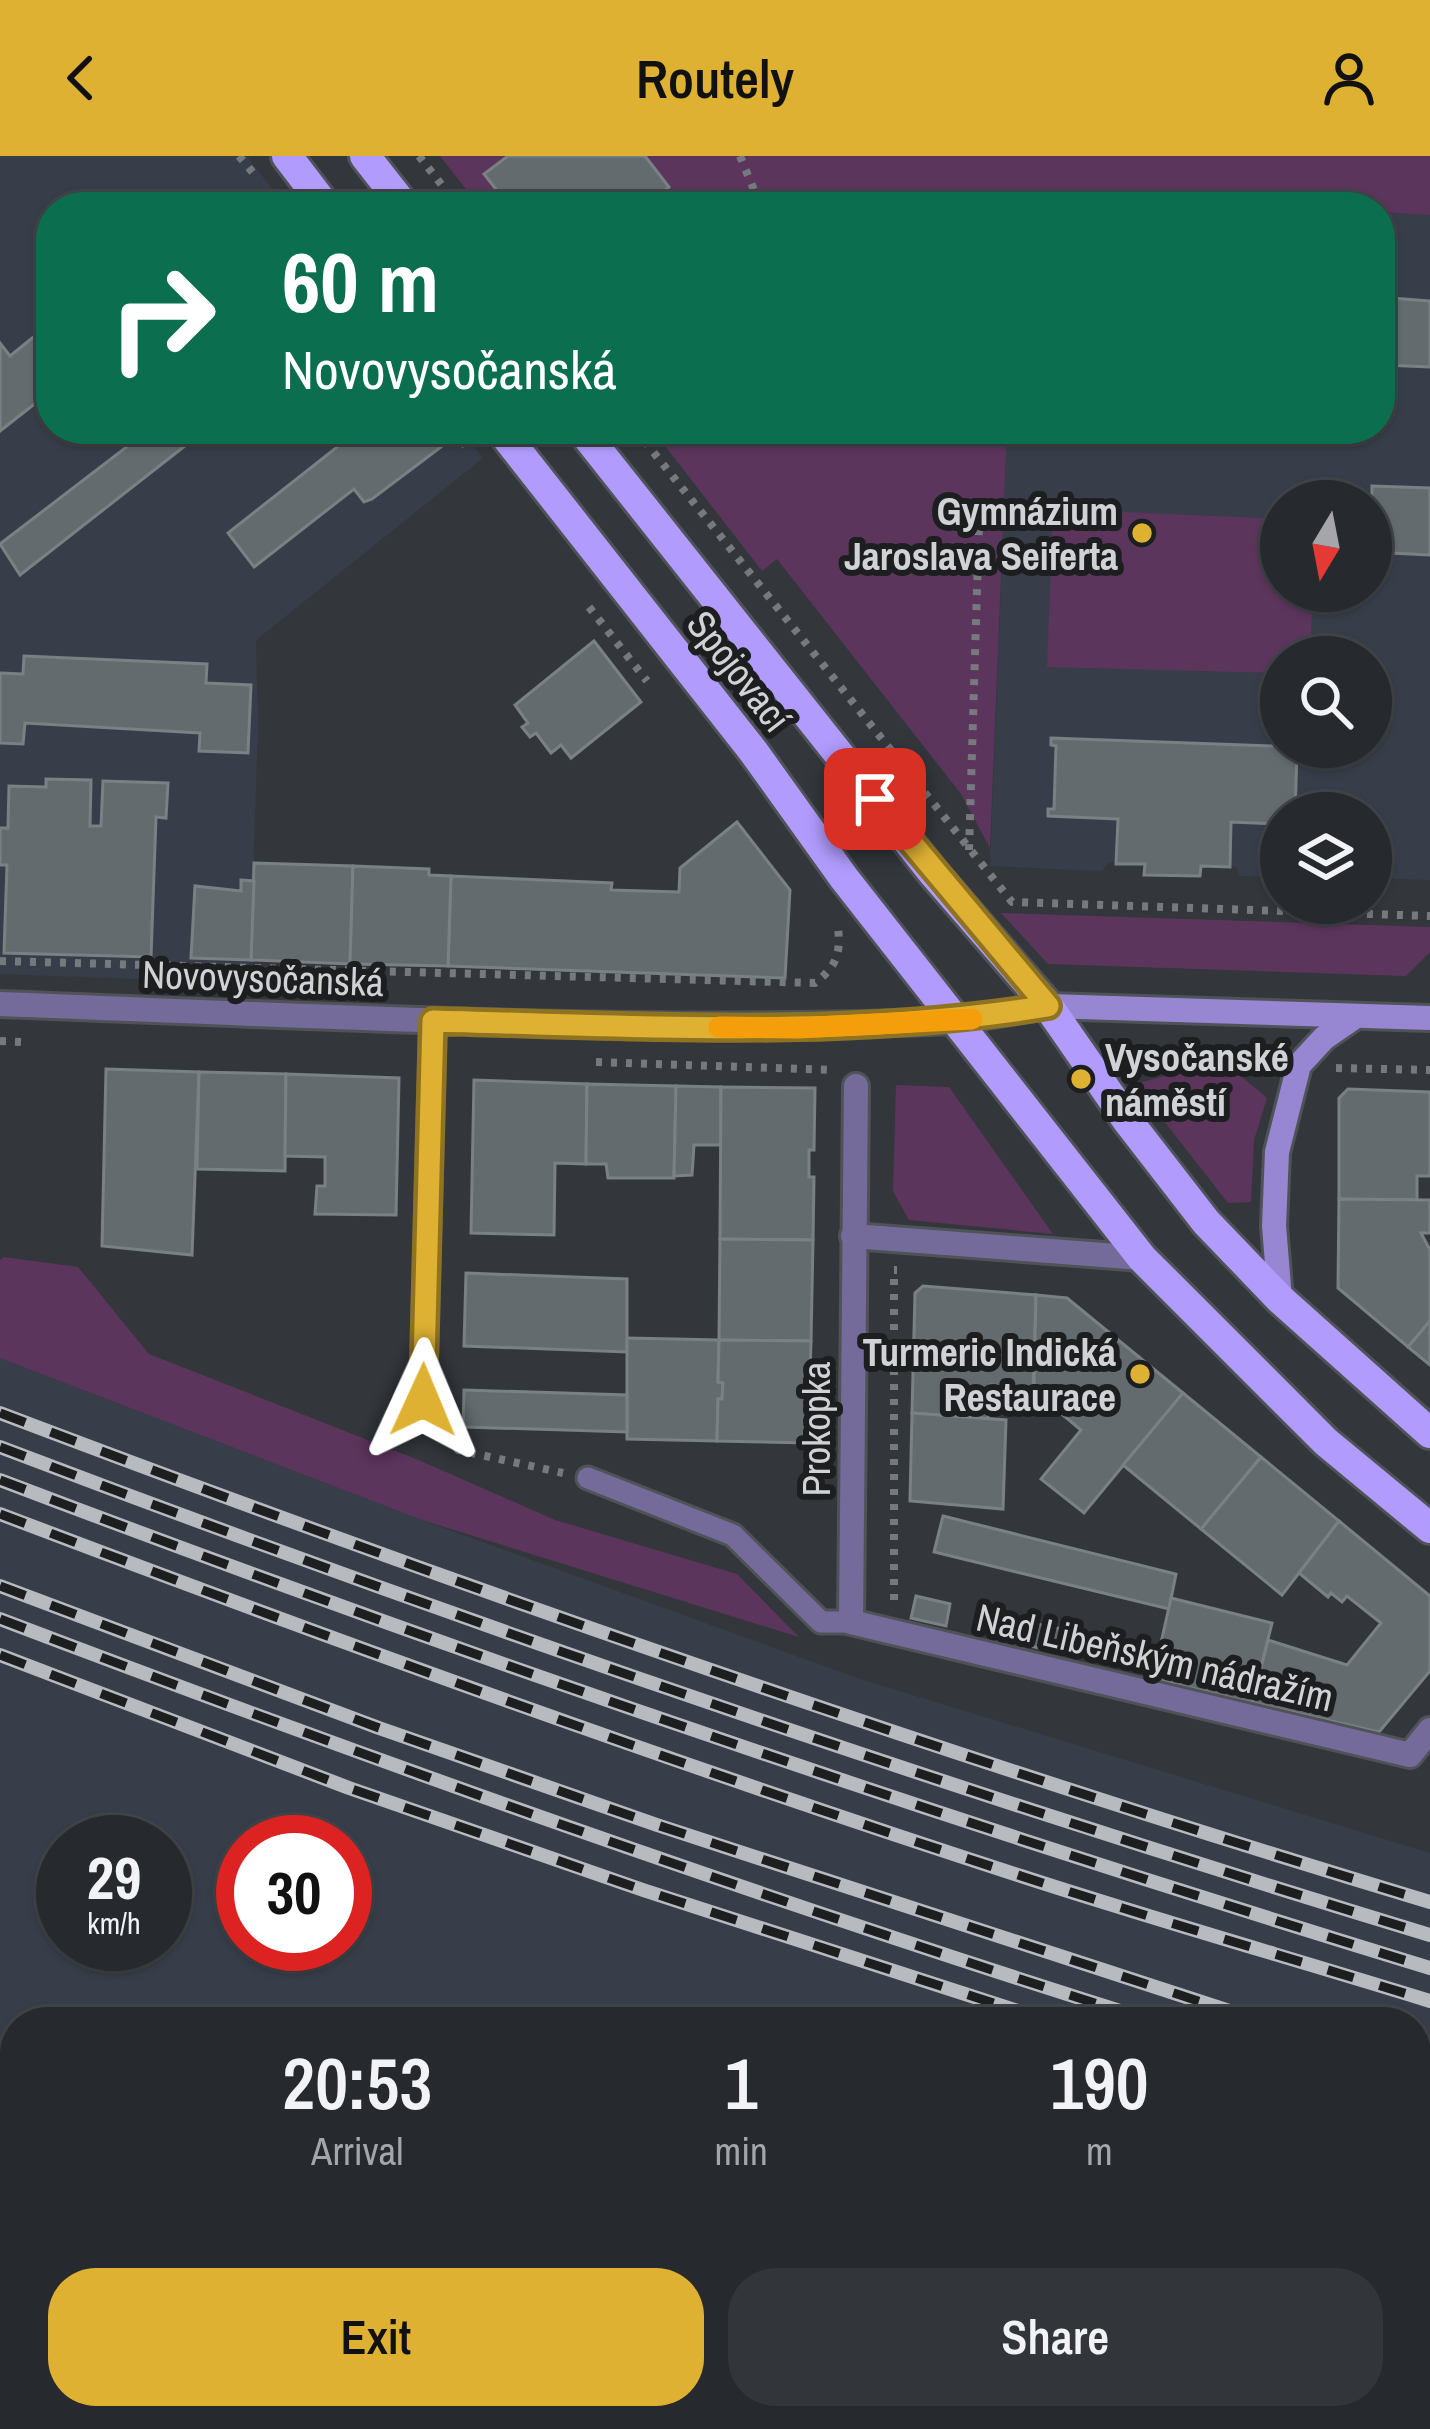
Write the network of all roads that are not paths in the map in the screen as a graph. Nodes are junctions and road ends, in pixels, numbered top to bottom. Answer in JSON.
{"nodes":[{"id":1,"x":286,"y":156,"type":"edge"},
{"id":2,"x":365,"y":156,"type":"edge"},
{"id":3,"x":314,"y":192,"type":"edge"},
{"id":4,"x":393,"y":192,"type":"edge"},
{"id":5,"x":512,"y":444,"type":"edge"},
{"id":6,"x":593,"y":444,"type":"edge"},
{"id":7,"x":0,"y":1004,"type":"edge"},
{"id":8,"x":1048,"y":1006,"type":"junction"},
{"id":9,"x":1356,"y":1016,"type":"junction"},
{"id":10,"x":1430,"y":1018,"type":"edge"},
{"id":11,"x":433,"y":1021,"type":"junction"},
{"id":12,"x":955,"y":1021,"type":"junction"},
{"id":13,"x":856,"y":1086,"type":"dead end"},
{"id":14,"x":853,"y":1236,"type":"junction"},
{"id":15,"x":1142,"y":1258,"type":"junction"},
{"id":16,"x":1280,"y":1299,"type":"junction"},
{"id":17,"x":423,"y":1400,"type":"road end"},
{"id":18,"x":1430,"y":1432,"type":"edge"},
{"id":19,"x":588,"y":1478,"type":"road end"},
{"id":20,"x":1430,"y":1528,"type":"edge"},
{"id":21,"x":851,"y":1622,"type":"junction"},
{"id":22,"x":1430,"y":1730,"type":"edge"},
{"id":23,"x":1420,"y":1757,"type":"edge"}],
"edges":[{"from":1,"to":3,"type":"main road"},
{"from":2,"to":4,"type":"main road"},
{"from":5,"to":12,"type":"main road","name":"Spojovací"},
{"from":6,"to":8,"type":"main road","name":"Spojovací"},
{"from":7,"to":11,"type":"street","name":"Novovysočanská"},
{"from":8,"to":9,"type":"main road"},
{"from":8,"to":12,"type":"main road"},
{"from":8,"to":16,"type":"main road"},
{"from":9,"to":10,"type":"main road"},
{"from":9,"to":16,"type":"main road"},
{"from":11,"to":12,"type":"street","name":"Novovysočanská"},
{"from":11,"to":17,"type":"street"},
{"from":12,"to":15,"type":"main road"},
{"from":13,"to":14,"type":"street"},
{"from":14,"to":15,"type":"street"},
{"from":14,"to":21,"type":"street","name":"Prokopka"},
{"from":15,"to":20,"type":"main road"},
{"from":16,"to":18,"type":"main road"},
{"from":19,"to":21,"type":"lane"},
{"from":21,"to":23,"type":"street","name":"Nad Libeňským nádražím"},
{"from":22,"to":23,"type":"street","name":"Nad Libeňským nádražím"}]}
